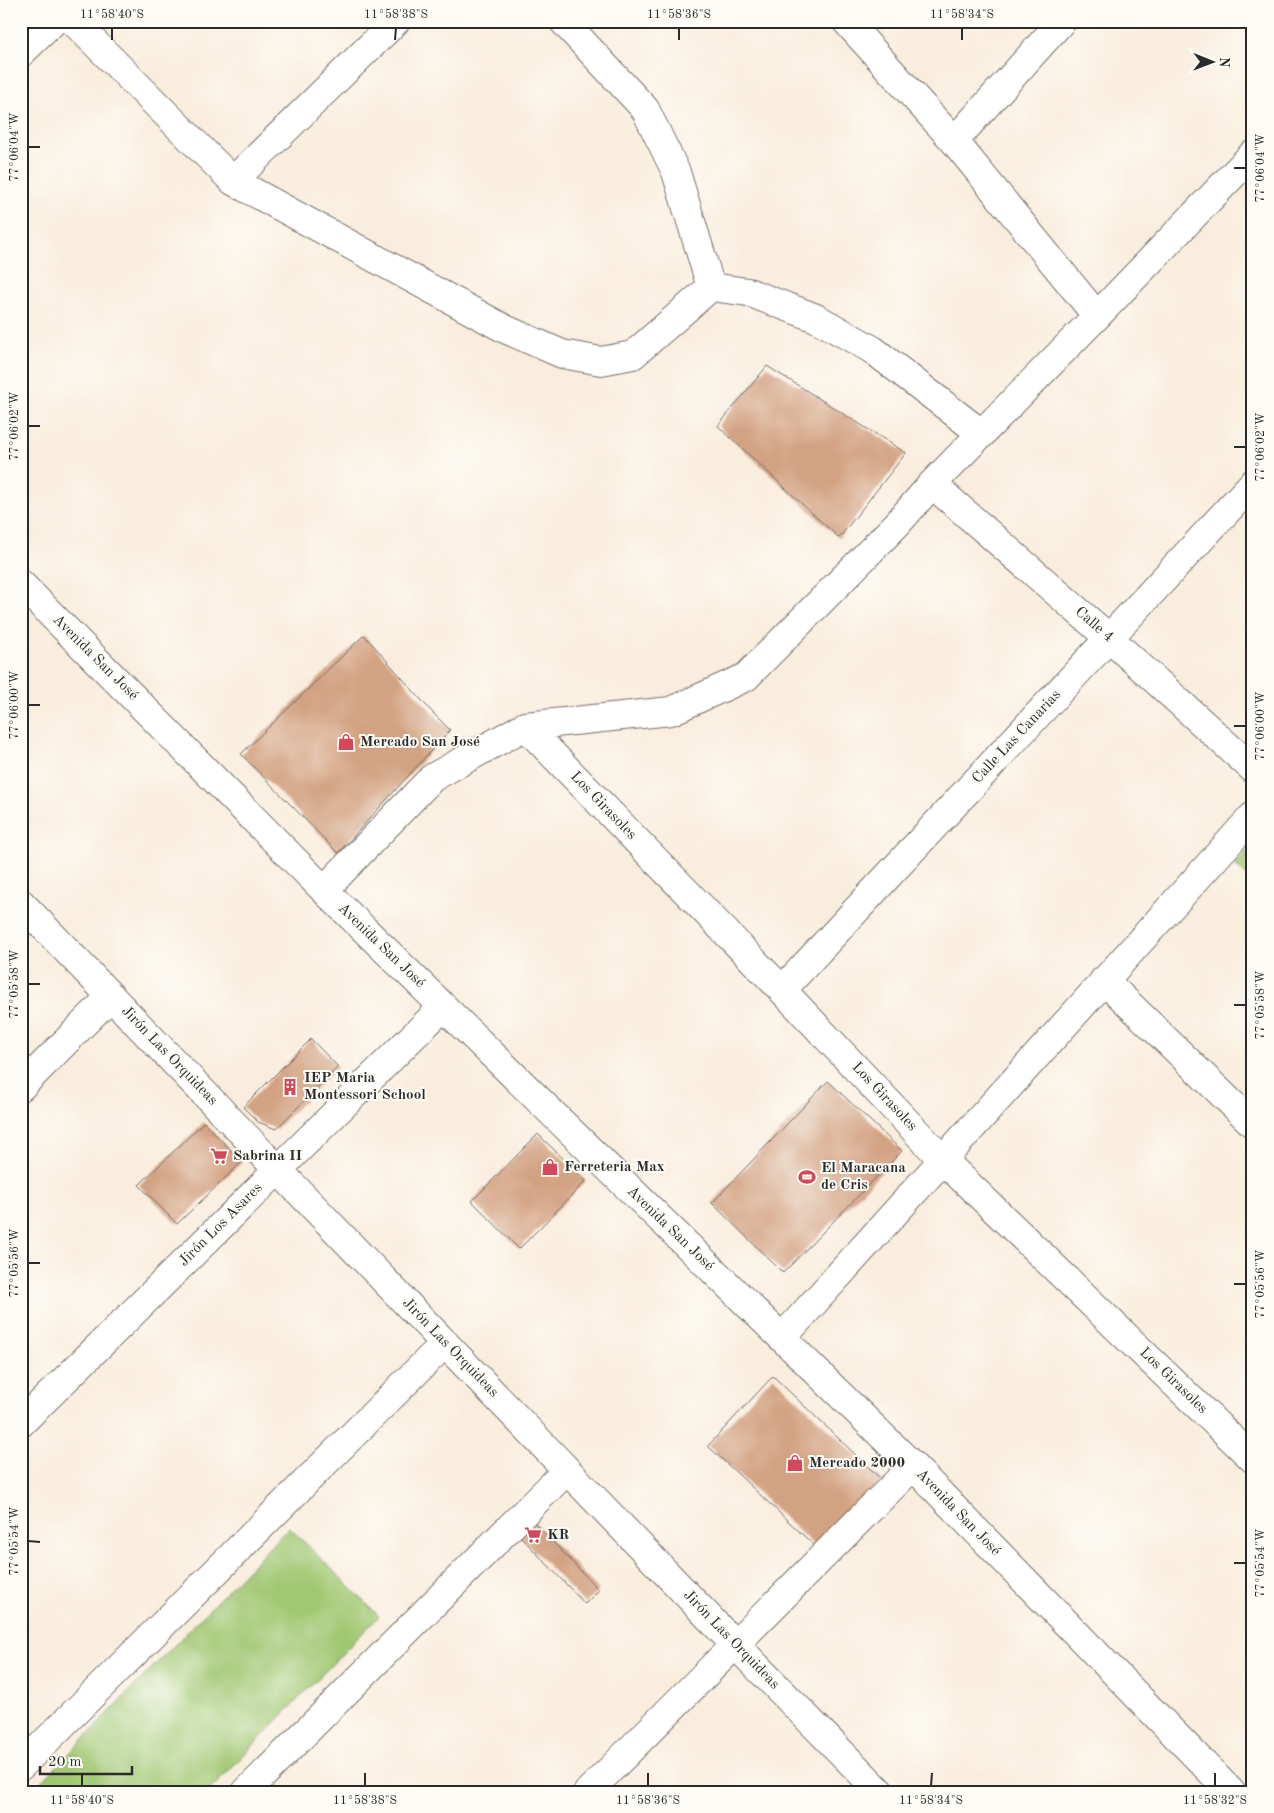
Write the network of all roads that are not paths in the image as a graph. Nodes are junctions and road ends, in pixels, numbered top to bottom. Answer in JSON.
{"nodes":[{"id":1,"x":54,"y":21,"type":"edge"},
{"id":2,"x":73,"y":21,"type":"edge"},
{"id":3,"x":396,"y":21,"type":"edge"},
{"id":4,"x":562,"y":21,"type":"edge"},
{"id":5,"x":846,"y":21,"type":"edge"},
{"id":6,"x":1062,"y":21,"type":"edge"},
{"id":7,"x":21,"y":53,"type":"edge"},
{"id":8,"x":954,"y":141,"type":"junction"},
{"id":9,"x":1253,"y":154,"type":"edge"},
{"id":10,"x":233,"y":181,"type":"junction"},
{"id":11,"x":711,"y":287,"type":"junction"},
{"id":12,"x":1097,"y":316,"type":"junction"},
{"id":13,"x":982,"y":434,"type":"junction"},
{"id":14,"x":1253,"y":483,"type":"edge"},
{"id":15,"x":932,"y":484,"type":"junction"},
{"id":16,"x":21,"y":584,"type":"edge"},
{"id":17,"x":1109,"y":638,"type":"junction"},
{"id":18,"x":525,"y":726,"type":"junction"},
{"id":19,"x":1253,"y":769,"type":"edge"},
{"id":20,"x":1253,"y":816,"type":"edge"},
{"id":21,"x":324,"y":890,"type":"junction"},
{"id":22,"x":21,"y":902,"type":"edge"},
{"id":23,"x":1104,"y":980,"type":"junction"},
{"id":24,"x":782,"y":990,"type":"junction"},
{"id":25,"x":111,"y":996,"type":"junction"},
{"id":26,"x":443,"y":1007,"type":"junction"},
{"id":27,"x":21,"y":1087,"type":"edge"},
{"id":28,"x":1253,"y":1124,"type":"edge"},
{"id":29,"x":942,"y":1159,"type":"junction"},
{"id":30,"x":278,"y":1169,"type":"junction"},
{"id":31,"x":782,"y":1338,"type":"junction"},
{"id":32,"x":445,"y":1343,"type":"junction"},
{"id":33,"x":21,"y":1424,"type":"edge"},
{"id":34,"x":1253,"y":1459,"type":"edge"},
{"id":35,"x":913,"y":1466,"type":"junction"},
{"id":36,"x":567,"y":1470,"type":"junction"},
{"id":37,"x":735,"y":1644,"type":"junction"},
{"id":38,"x":21,"y":1766,"type":"edge"},
{"id":39,"x":246,"y":1792,"type":"edge"},
{"id":40,"x":588,"y":1792,"type":"edge"},
{"id":41,"x":880,"y":1792,"type":"edge"},
{"id":42,"x":1231,"y":1792,"type":"edge"}],
"edges":[{"from":1,"to":7,"type":"street"},
{"from":2,"to":10,"type":"street"},
{"from":3,"to":10,"type":"street"},
{"from":4,"to":11,"type":"street"},
{"from":5,"to":8,"type":"street"},
{"from":6,"to":8,"type":"street"},
{"from":8,"to":12,"type":"street"},
{"from":9,"to":12,"type":"street"},
{"from":10,"to":11,"type":"street"},
{"from":11,"to":13,"type":"street"},
{"from":12,"to":13,"type":"street"},
{"from":13,"to":15,"type":"street"},
{"from":14,"to":17,"type":"street","name":"Calle Las Canarias"},
{"from":15,"to":17,"type":"street","name":"Calle 4"},
{"from":15,"to":18,"type":"street"},
{"from":16,"to":21,"type":"street","name":"Avenida San José"},
{"from":17,"to":19,"type":"street","name":"Calle 4"},
{"from":17,"to":24,"type":"street","name":"Calle Las Canarias"},
{"from":18,"to":21,"type":"street"},
{"from":18,"to":24,"type":"street","name":"Los Girasoles"},
{"from":20,"to":23,"type":"street"},
{"from":21,"to":26,"type":"street","name":"Avenida San José"},
{"from":22,"to":25,"type":"street","name":"Jirón Las Orquideas"},
{"from":23,"to":28,"type":"street"},
{"from":23,"to":29,"type":"street"},
{"from":24,"to":29,"type":"street","name":"Los Girasoles"},
{"from":25,"to":27,"type":"street"},
{"from":25,"to":30,"type":"street","name":"Jirón Las Orquideas"},
{"from":26,"to":30,"type":"street","name":"Jirón Los Asares"},
{"from":26,"to":31,"type":"street","name":"Avenida San José"},
{"from":29,"to":31,"type":"street"},
{"from":29,"to":34,"type":"street","name":"Los Girasoles"},
{"from":30,"to":32,"type":"street","name":"Jirón Las Orquideas"},
{"from":30,"to":33,"type":"street","name":"Jirón Los Asares"},
{"from":31,"to":35,"type":"street","name":"Avenida San José"},
{"from":32,"to":36,"type":"street","name":"Jirón Las Orquideas"},
{"from":32,"to":38,"type":"street"},
{"from":35,"to":37,"type":"street"},
{"from":35,"to":42,"type":"street","name":"Avenida San José"},
{"from":36,"to":37,"type":"street","name":"Jirón Las Orquideas"},
{"from":36,"to":39,"type":"street"},
{"from":37,"to":40,"type":"street"},
{"from":37,"to":41,"type":"street","name":"Jirón Las Orquideas"}]}
